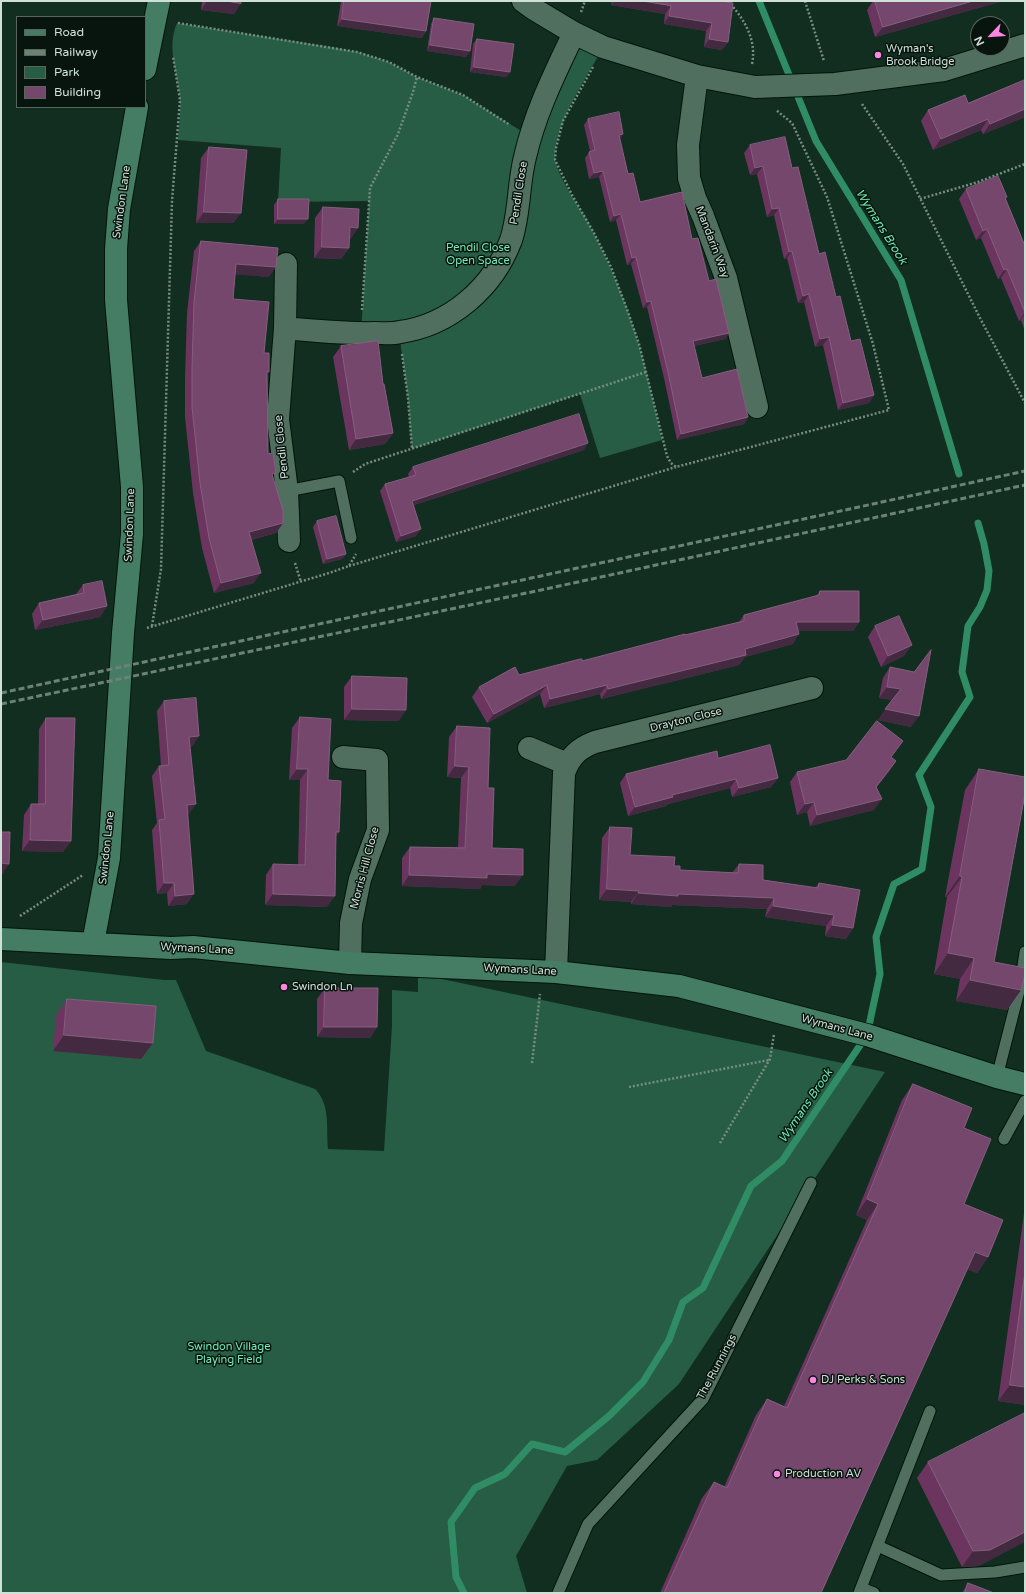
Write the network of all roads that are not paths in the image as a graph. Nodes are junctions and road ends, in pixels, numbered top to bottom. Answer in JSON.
{"nodes":[{"id":1,"x":158,"y":1,"type":"edge"},
{"id":2,"x":523,"y":1,"type":"edge"},
{"id":3,"x":574,"y":33,"type":"junction"},
{"id":4,"x":1025,"y":45,"type":"edge"},
{"id":5,"x":146,"y":64,"type":"edge"},
{"id":6,"x":697,"y":76,"type":"junction"},
{"id":7,"x":137,"y":108,"type":"edge"},
{"id":8,"x":286,"y":264,"type":"dead end"},
{"id":9,"x":285,"y":328,"type":"junction"},
{"id":10,"x":758,"y":407,"type":"dead end"},
{"id":11,"x":287,"y":491,"type":"junction"},
{"id":12,"x":351,"y":538,"type":"road end"},
{"id":13,"x":288,"y":541,"type":"dead end"},
{"id":14,"x":812,"y":688,"type":"dead end"},
{"id":15,"x":529,"y":748,"type":"dead end"},
{"id":16,"x":343,"y":757,"type":"dead end"},
{"id":17,"x":567,"y":764,"type":"junction"},
{"id":18,"x":1,"y":939,"type":"edge"},
{"id":19,"x":93,"y":943,"type":"junction"},
{"id":20,"x":1025,"y":952,"type":"edge"},
{"id":21,"x":350,"y":963,"type":"junction"},
{"id":22,"x":549,"y":971,"type":"junction"},
{"id":23,"x":997,"y":1077,"type":"junction"},
{"id":24,"x":1025,"y":1084,"type":"edge"},
{"id":25,"x":1025,"y":1101,"type":"edge"},
{"id":26,"x":1004,"y":1139,"type":"dead end"},
{"id":27,"x":811,"y":1183,"type":"dead end"},
{"id":28,"x":930,"y":1411,"type":"dead end"},
{"id":29,"x":878,"y":1546,"type":"junction"},
{"id":30,"x":1025,"y":1567,"type":"edge"},
{"id":31,"x":860,"y":1590,"type":"edge"},
{"id":32,"x":558,"y":1593,"type":"edge"},
{"id":33,"x":874,"y":1593,"type":"edge"}],
"edges":[{"from":1,"to":5,"type":"street"},
{"from":2,"to":3,"type":"street"},
{"from":3,"to":6,"type":"street"},
{"from":3,"to":9,"type":"street","name":"Pendil Close"},
{"from":4,"to":6,"type":"street"},
{"from":6,"to":10,"type":"street","name":"Mandarin Way"},
{"from":7,"to":19,"type":"street","name":"Swindon Lane"},
{"from":8,"to":9,"type":"street","name":"Pendil Close"},
{"from":9,"to":11,"type":"street","name":"Pendil Close"},
{"from":11,"to":12,"type":"lane"},
{"from":11,"to":13,"type":"street","name":"Pendil Close"},
{"from":14,"to":17,"type":"street","name":"Drayton Close"},
{"from":15,"to":17,"type":"street"},
{"from":16,"to":21,"type":"street","name":"Morris Hill Close"},
{"from":17,"to":22,"type":"street","name":"Drayton Close"},
{"from":18,"to":19,"type":"street","name":"Wymans Lane"},
{"from":19,"to":21,"type":"street","name":"Wymans Lane"},
{"from":20,"to":23,"type":"lane"},
{"from":21,"to":22,"type":"street","name":"Wymans Lane"},
{"from":22,"to":23,"type":"street","name":"Wymans Lane"},
{"from":23,"to":24,"type":"street","name":"Wymans Lane"},
{"from":25,"to":26,"type":"lane"},
{"from":27,"to":32,"type":"lane","name":"The Runnings"},
{"from":28,"to":29,"type":"lane"},
{"from":29,"to":30,"type":"lane"},
{"from":29,"to":31,"type":"lane"},
{"from":31,"to":33,"type":"lane"}]}
